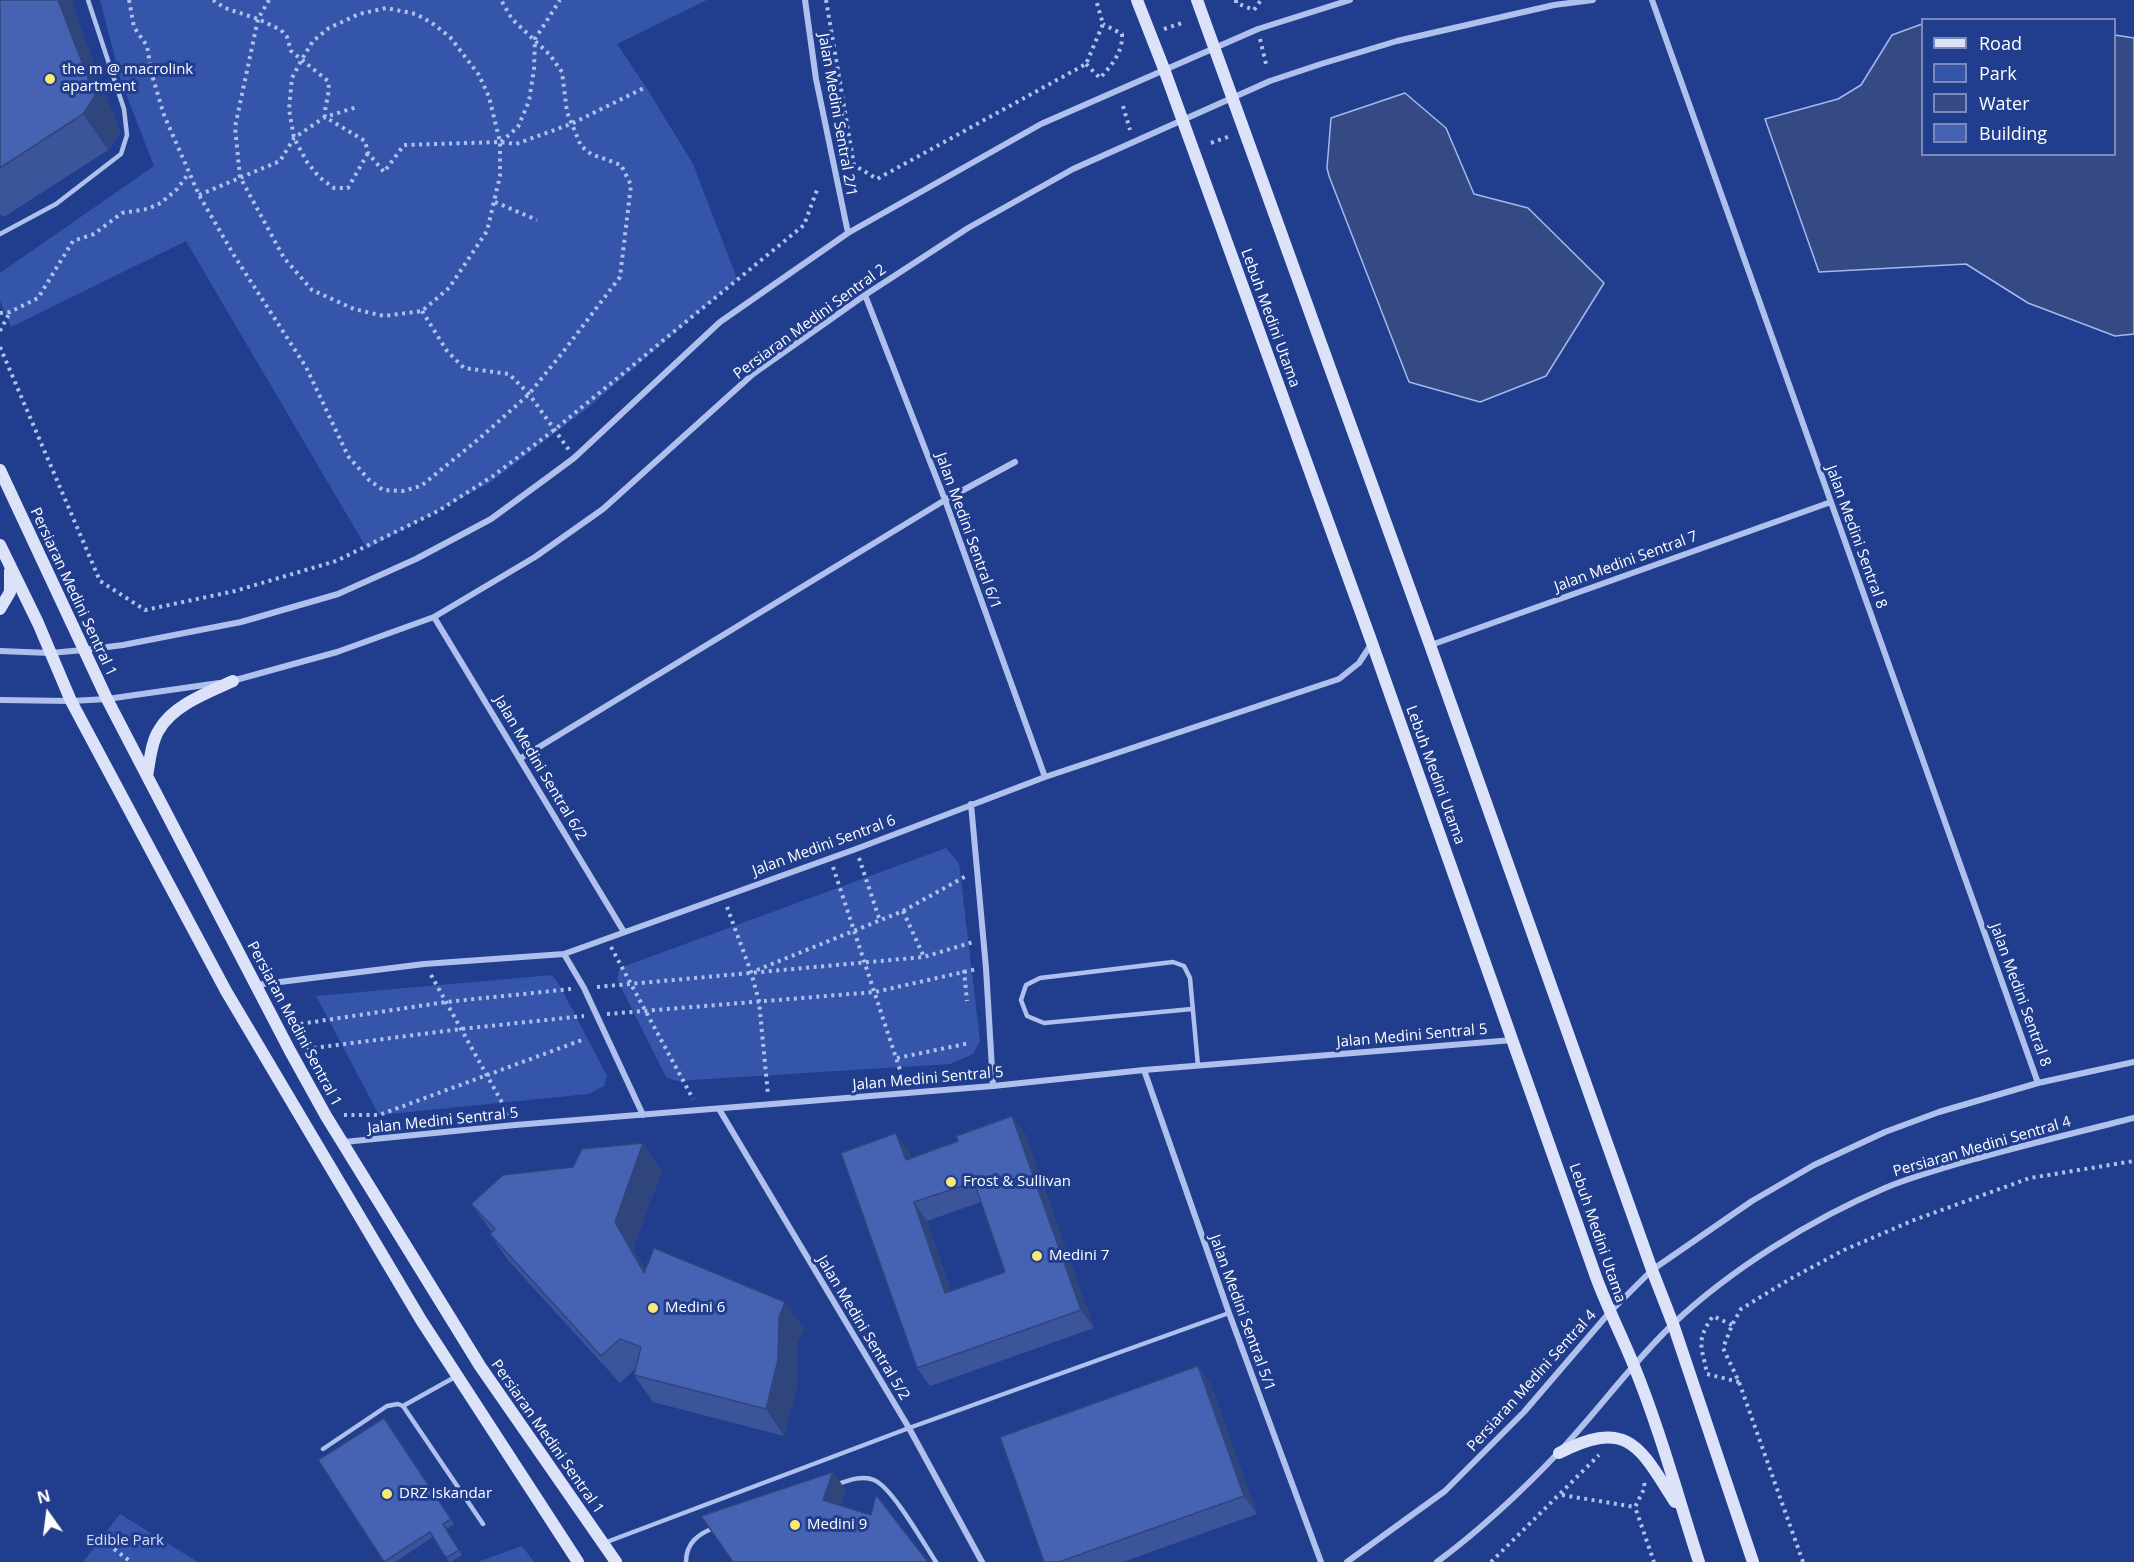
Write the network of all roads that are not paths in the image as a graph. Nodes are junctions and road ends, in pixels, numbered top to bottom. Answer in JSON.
{"nodes":[{"id":1,"x":88,"y":0,"type":"edge"},
{"id":2,"x":805,"y":0,"type":"edge"},
{"id":3,"x":1137,"y":0,"type":"edge"},
{"id":4,"x":1197,"y":0,"type":"edge"},
{"id":5,"x":1350,"y":0,"type":"edge"},
{"id":6,"x":1593,"y":0,"type":"edge"},
{"id":7,"x":1652,"y":0,"type":"edge"},
{"id":8,"x":1215,"y":48,"type":"junction"},
{"id":9,"x":1164,"y":69,"type":"junction"},
{"id":10,"x":1233,"y":98,"type":"junction"},
{"id":11,"x":1182,"y":119,"type":"junction"},
{"id":12,"x":848,"y":233,"type":"junction"},
{"id":13,"x":0,"y":234,"type":"edge"},
{"id":14,"x":865,"y":295,"type":"junction"},
{"id":15,"x":1015,"y":462,"type":"dead end"},
{"id":16,"x":0,"y":470,"type":"edge"},
{"id":17,"x":945,"y":500,"type":"junction"},
{"id":18,"x":1831,"y":502,"type":"junction"},
{"id":19,"x":0,"y":545,"type":"edge"},
{"id":20,"x":10,"y":567,"type":"junction"},
{"id":21,"x":0,"y":609,"type":"edge"},
{"id":22,"x":434,"y":617,"type":"junction"},
{"id":23,"x":1372,"y":643,"type":"junction"},
{"id":24,"x":1430,"y":645,"type":"junction"},
{"id":25,"x":84,"y":650,"type":"junction"},
{"id":26,"x":0,"y":651,"type":"edge"},
{"id":27,"x":50,"y":653,"type":"junction"},
{"id":28,"x":233,"y":681,"type":"junction"},
{"id":29,"x":106,"y":699,"type":"junction"},
{"id":30,"x":0,"y":700,"type":"edge"},
{"id":31,"x":70,"y":701,"type":"junction"},
{"id":32,"x":521,"y":758,"type":"junction"},
{"id":33,"x":147,"y":776,"type":"junction"},
{"id":34,"x":1045,"y":777,"type":"junction"},
{"id":35,"x":971,"y":804,"type":"junction"},
{"id":36,"x":624,"y":932,"type":"junction"},
{"id":37,"x":564,"y":954,"type":"junction"},
{"id":38,"x":256,"y":985,"type":"junction"},
{"id":39,"x":1192,"y":1010,"type":"junction"},
{"id":40,"x":1514,"y":1040,"type":"junction"},
{"id":41,"x":2134,"y":1062,"type":"edge"},
{"id":42,"x":1198,"y":1066,"type":"junction"},
{"id":43,"x":1144,"y":1070,"type":"junction"},
{"id":44,"x":2038,"y":1083,"type":"junction"},
{"id":45,"x":993,"y":1086,"type":"junction"},
{"id":46,"x":719,"y":1109,"type":"junction"},
{"id":47,"x":643,"y":1115,"type":"junction"},
{"id":48,"x":2134,"y":1118,"type":"edge"},
{"id":49,"x":344,"y":1142,"type":"junction"},
{"id":50,"x":1652,"y":1269,"type":"junction"},
{"id":51,"x":1229,"y":1313,"type":"junction"},
{"id":52,"x":1609,"y":1313,"type":"junction"},
{"id":53,"x":1673,"y":1324,"type":"junction"},
{"id":54,"x":1634,"y":1365,"type":"junction"},
{"id":55,"x":458,"y":1376,"type":"junction"},
{"id":56,"x":403,"y":1406,"type":"junction"},
{"id":57,"x":909,"y":1428,"type":"junction"},
{"id":58,"x":323,"y":1449,"type":"dead end"},
{"id":59,"x":1558,"y":1453,"type":"junction"},
{"id":60,"x":835,"y":1485,"type":"dead end"},
{"id":61,"x":1684,"y":1516,"type":"junction"},
{"id":62,"x":483,"y":1524,"type":"dead end"},
{"id":63,"x":723,"y":1526,"type":"edge"},
{"id":64,"x":603,"y":1544,"type":"junction"},
{"id":65,"x":578,"y":1562,"type":"edge"},
{"id":66,"x":616,"y":1562,"type":"edge"},
{"id":67,"x":686,"y":1562,"type":"edge"},
{"id":68,"x":936,"y":1562,"type":"edge"},
{"id":69,"x":982,"y":1562,"type":"edge"},
{"id":70,"x":1322,"y":1562,"type":"edge"},
{"id":71,"x":1347,"y":1562,"type":"edge"},
{"id":72,"x":1437,"y":1562,"type":"edge"},
{"id":73,"x":1699,"y":1562,"type":"edge"},
{"id":74,"x":1753,"y":1562,"type":"edge"}],
"edges":[{"from":1,"to":13,"type":"lane"},
{"from":2,"to":12,"type":"street","name":"Jalan Medini Sentral 2/1"},
{"from":3,"to":9,"type":"main road","name":"Lebuh Medini Utama"},
{"from":4,"to":8,"type":"main road"},
{"from":5,"to":8,"type":"street"},
{"from":6,"to":10,"type":"street","name":"Persiaran Medini Sentral 2"},
{"from":7,"to":18,"type":"street","name":"Jalan Medini Sentral 8"},
{"from":8,"to":9,"type":"street"},
{"from":8,"to":10,"type":"main road"},
{"from":9,"to":11,"type":"main road","name":"Lebuh Medini Utama"},
{"from":9,"to":12,"type":"street"},
{"from":10,"to":11,"type":"street","name":"Persiaran Medini Sentral 2"},
{"from":10,"to":24,"type":"main road"},
{"from":11,"to":14,"type":"street","name":"Persiaran Medini Sentral 2"},
{"from":11,"to":23,"type":"main road","name":"Lebuh Medini Utama"},
{"from":12,"to":25,"type":"street"},
{"from":14,"to":17,"type":"street","name":"Jalan Medini Sentral 6/1"},
{"from":14,"to":22,"type":"street","name":"Persiaran Medini Sentral 2"},
{"from":15,"to":17,"type":"street"},
{"from":16,"to":25,"type":"main road","name":"Persiaran Medini Sentral 1"},
{"from":17,"to":32,"type":"street"},
{"from":17,"to":34,"type":"street","name":"Jalan Medini Sentral 6/1"},
{"from":18,"to":24,"type":"street","name":"Jalan Medini Sentral 7"},
{"from":18,"to":44,"type":"street","name":"Jalan Medini Sentral 8"},
{"from":19,"to":20,"type":"main road"},
{"from":20,"to":21,"type":"main road"},
{"from":20,"to":27,"type":"main road"},
{"from":22,"to":28,"type":"street","name":"Persiaran Medini Sentral 2"},
{"from":22,"to":32,"type":"street","name":"Jalan Medini Sentral 6/2"},
{"from":23,"to":34,"type":"street","name":"Jalan Medini Sentral 6"},
{"from":23,"to":40,"type":"main road","name":"Lebuh Medini Utama"},
{"from":24,"to":50,"type":"main road"},
{"from":25,"to":27,"type":"street"},
{"from":25,"to":29,"type":"main road","name":"Persiaran Medini Sentral 1"},
{"from":26,"to":27,"type":"street"},
{"from":27,"to":31,"type":"main road"},
{"from":28,"to":29,"type":"street","name":"Persiaran Medini Sentral 2"},
{"from":28,"to":33,"type":"main road"},
{"from":29,"to":31,"type":"street","name":"Persiaran Medini Sentral 2"},
{"from":29,"to":33,"type":"main road","name":"Persiaran Medini Sentral 1"},
{"from":30,"to":31,"type":"street","name":"Persiaran Medini Sentral 2"},
{"from":31,"to":55,"type":"main road"},
{"from":32,"to":36,"type":"street","name":"Jalan Medini Sentral 6/2"},
{"from":33,"to":38,"type":"main road","name":"Persiaran Medini Sentral 1"},
{"from":34,"to":35,"type":"street","name":"Jalan Medini Sentral 6"},
{"from":35,"to":36,"type":"street","name":"Jalan Medini Sentral 6"},
{"from":35,"to":45,"type":"street"},
{"from":36,"to":37,"type":"street","name":"Jalan Medini Sentral 6"},
{"from":37,"to":38,"type":"street","name":"Jalan Medini Sentral 6"},
{"from":37,"to":47,"type":"street"},
{"from":38,"to":49,"type":"main road","name":"Persiaran Medini Sentral 1"},
{"from":39,"to":39,"type":"lane"},
{"from":39,"to":42,"type":"lane"},
{"from":40,"to":42,"type":"street","name":"Jalan Medini Sentral 5"},
{"from":40,"to":52,"type":"main road","name":"Lebuh Medini Utama"},
{"from":41,"to":44,"type":"street","name":"Persiaran Medini Sentral 4"},
{"from":42,"to":43,"type":"street","name":"Jalan Medini Sentral 5"},
{"from":43,"to":45,"type":"street","name":"Jalan Medini Sentral 5"},
{"from":43,"to":51,"type":"street","name":"Jalan Medini Sentral 5/1"},
{"from":44,"to":50,"type":"street","name":"Persiaran Medini Sentral 4"},
{"from":45,"to":46,"type":"street","name":"Jalan Medini Sentral 5"},
{"from":46,"to":47,"type":"street","name":"Jalan Medini Sentral 5"},
{"from":46,"to":57,"type":"street","name":"Jalan Medini Sentral 5/2"},
{"from":47,"to":49,"type":"street","name":"Jalan Medini Sentral 5"},
{"from":48,"to":53,"type":"street","name":"Persiaran Medini Sentral 4"},
{"from":49,"to":64,"type":"main road","name":"Persiaran Medini Sentral 1"},
{"from":50,"to":52,"type":"street","name":"Persiaran Medini Sentral 4"},
{"from":50,"to":53,"type":"main road"},
{"from":51,"to":57,"type":"lane"},
{"from":51,"to":70,"type":"street","name":"Jalan Medini Sentral 5/1"},
{"from":52,"to":54,"type":"main road","name":"Lebuh Medini Utama"},
{"from":52,"to":71,"type":"street","name":"Persiaran Medini Sentral 4"},
{"from":53,"to":54,"type":"street","name":"Persiaran Medini Sentral 4"},
{"from":53,"to":74,"type":"main road"},
{"from":54,"to":59,"type":"street","name":"Persiaran Medini Sentral 4"},
{"from":54,"to":61,"type":"main road","name":"Lebuh Medini Utama"},
{"from":55,"to":56,"type":"lane"},
{"from":55,"to":65,"type":"main road"},
{"from":56,"to":58,"type":"lane"},
{"from":56,"to":62,"type":"lane"},
{"from":57,"to":64,"type":"lane"},
{"from":57,"to":69,"type":"street","name":"Jalan Medini Sentral 5/2"},
{"from":59,"to":61,"type":"main road"},
{"from":59,"to":72,"type":"street","name":"Persiaran Medini Sentral 4"},
{"from":60,"to":68,"type":"lane"},
{"from":61,"to":73,"type":"main road","name":"Lebuh Medini Utama"},
{"from":63,"to":67,"type":"lane"},
{"from":64,"to":66,"type":"main road","name":"Persiaran Medini Sentral 1"}]}
